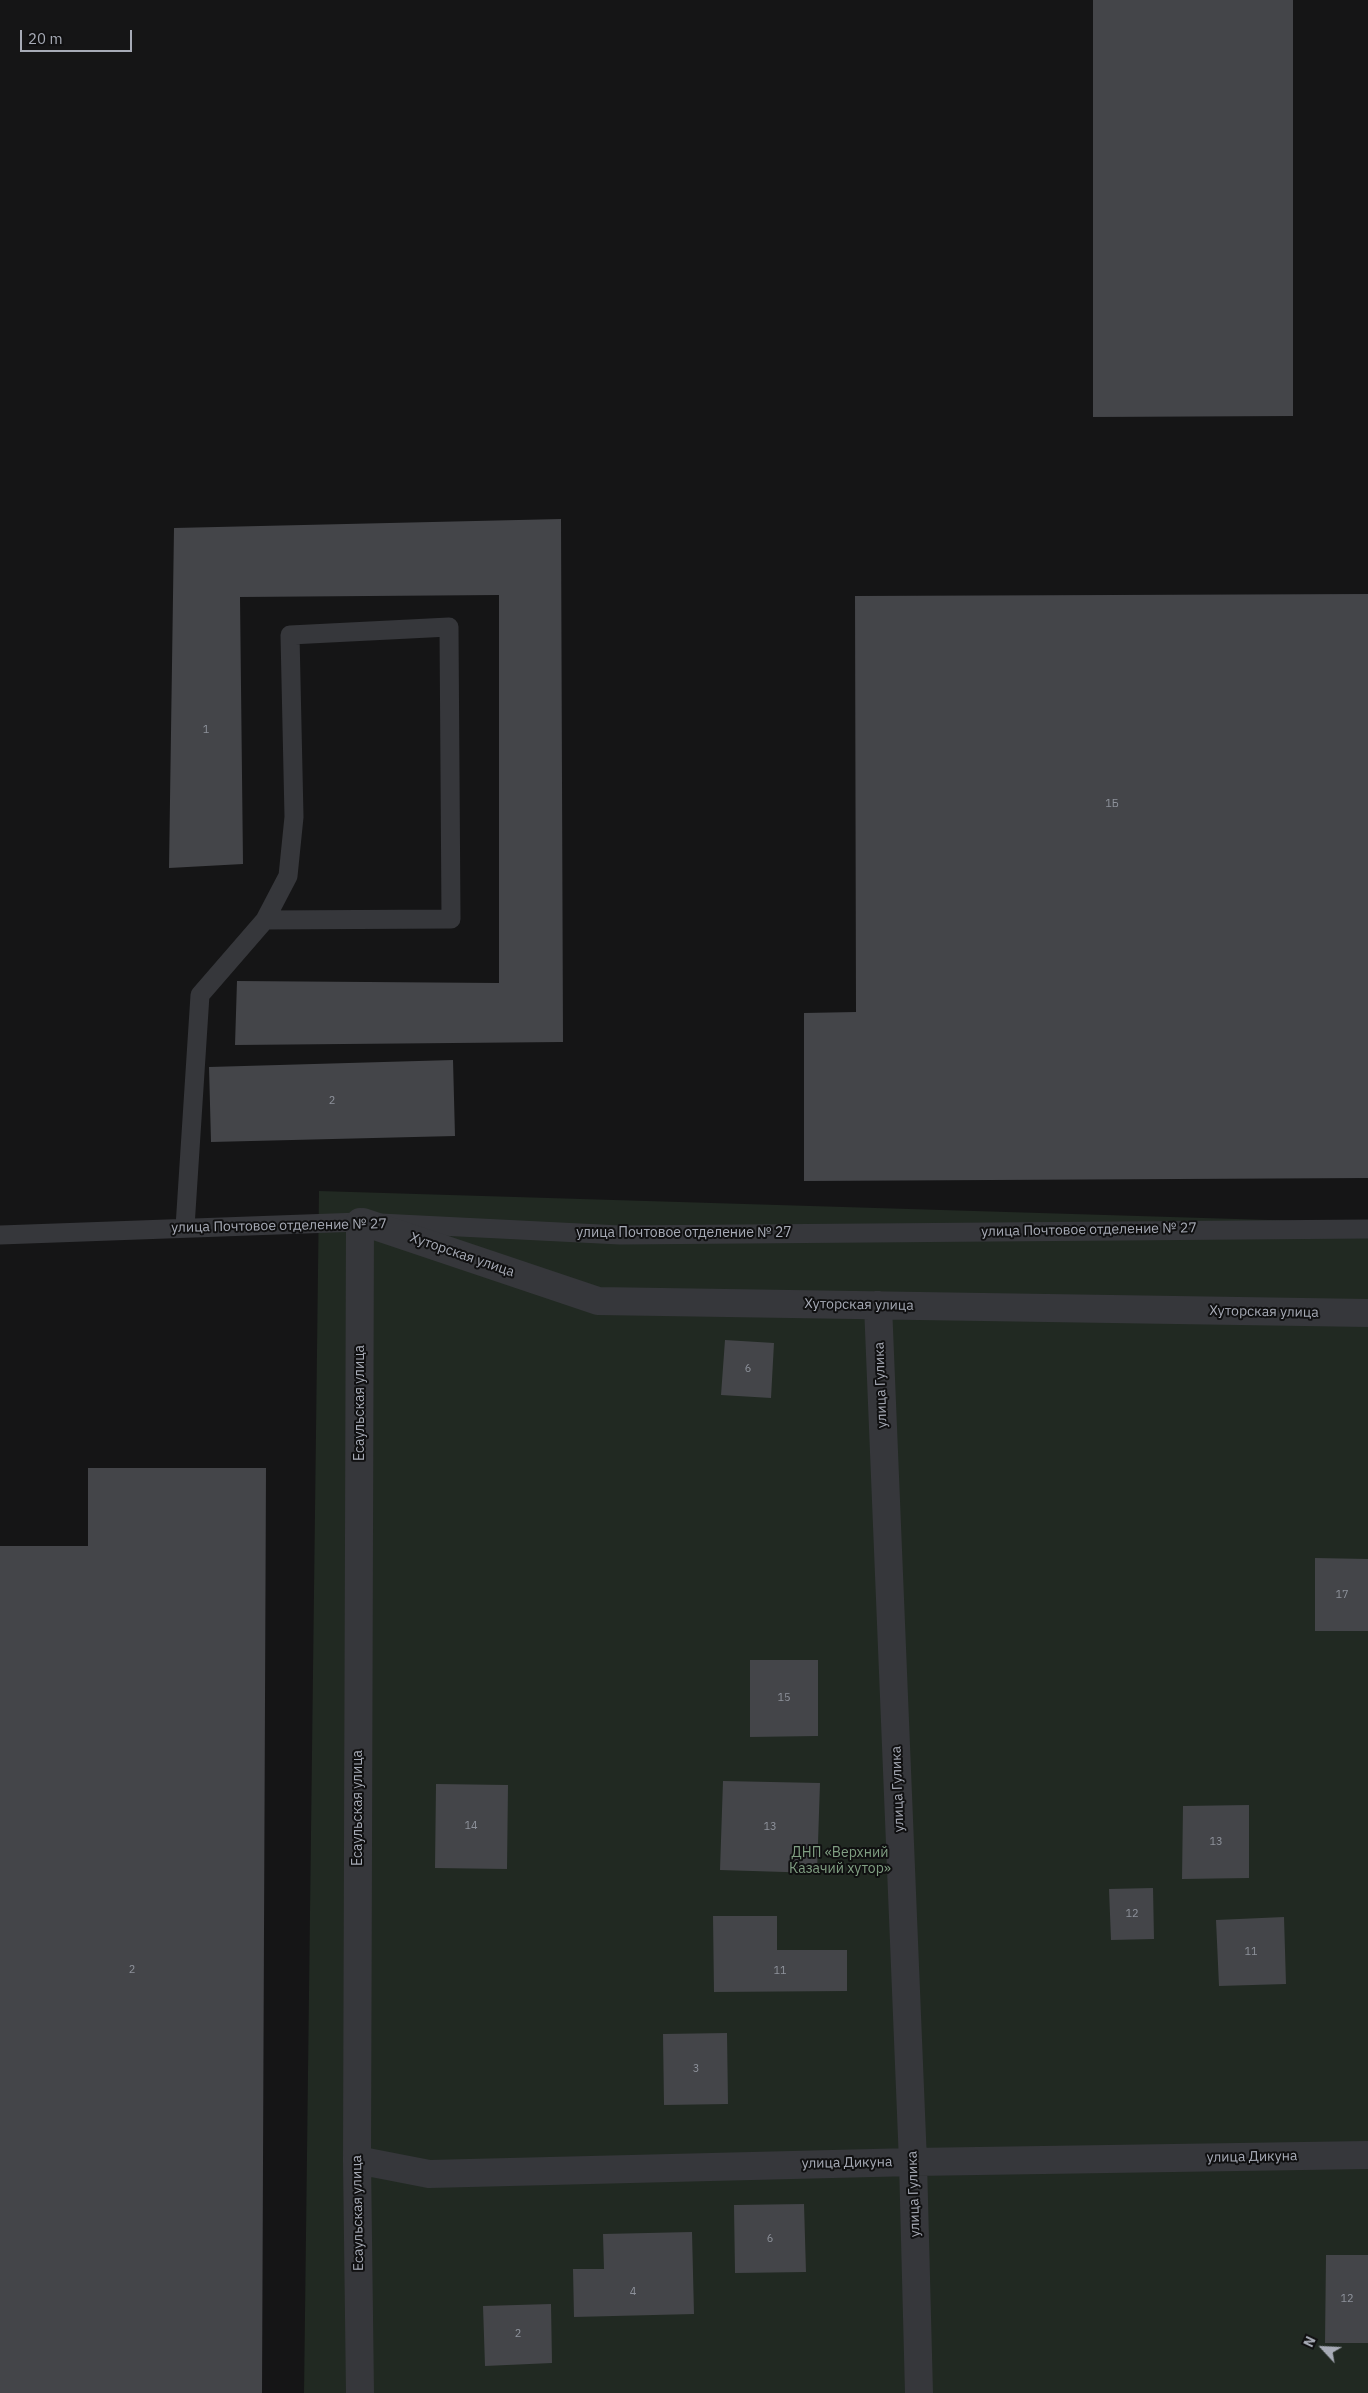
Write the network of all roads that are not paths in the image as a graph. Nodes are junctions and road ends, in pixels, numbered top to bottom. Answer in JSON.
{"nodes":[{"id":1,"x":265,"y":920,"type":"junction"},
{"id":2,"x":362,"y":1222,"type":"junction"},
{"id":3,"x":185,"y":1227,"type":"junction"},
{"id":4,"x":1368,"y":1228,"type":"edge"},
{"id":5,"x":0,"y":1235,"type":"edge"},
{"id":6,"x":878,"y":1306,"type":"junction"},
{"id":7,"x":1368,"y":1313,"type":"edge"},
{"id":8,"x":1368,"y":2155,"type":"edge"},
{"id":9,"x":357,"y":2160,"type":"junction"},
{"id":10,"x":913,"y":2162,"type":"junction"},
{"id":11,"x":360,"y":2393,"type":"edge"},
{"id":12,"x":919,"y":2393,"type":"edge"}],
"edges":[{"from":1,"to":1,"type":"lane"},
{"from":1,"to":3,"type":"lane"},
{"from":2,"to":3,"type":"lane","name":"улица Почтовое отделение № 27"},
{"from":2,"to":4,"type":"lane","name":"улица Почтовое отделение № 27"},
{"from":2,"to":6,"type":"street","name":"Хуторская улица"},
{"from":2,"to":9,"type":"street","name":"Есаульская улица"},
{"from":3,"to":5,"type":"lane","name":"улица Почтовое отделение № 27"},
{"from":6,"to":7,"type":"street","name":"Хуторская улица"},
{"from":6,"to":10,"type":"street","name":"улица Гулика"},
{"from":8,"to":10,"type":"street","name":"улица Дикуна"},
{"from":9,"to":10,"type":"street","name":"улица Дикуна"},
{"from":9,"to":11,"type":"street","name":"Есаульская улица"},
{"from":10,"to":12,"type":"street","name":"улица Гулика"}]}
